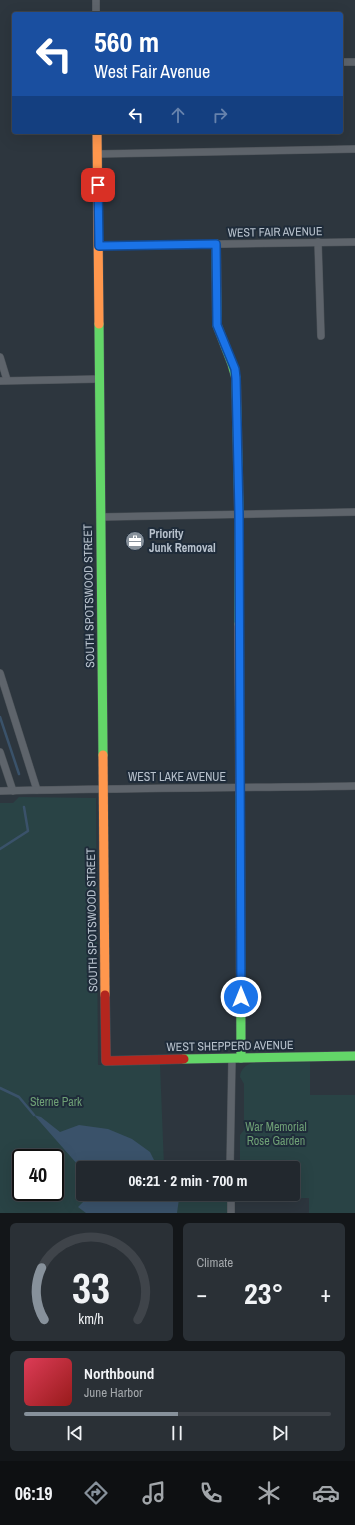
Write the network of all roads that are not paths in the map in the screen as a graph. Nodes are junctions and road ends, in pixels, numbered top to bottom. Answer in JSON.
{"nodes":[{"id":1,"x":96,"y":0,"type":"edge"},
{"id":2,"x":96,"y":12,"type":"edge"},
{"id":3,"x":343,"y":62,"type":"edge"},
{"id":4,"x":355,"y":62,"type":"edge"},
{"id":5,"x":97,"y":134,"type":"edge"},
{"id":6,"x":355,"y":149,"type":"edge"},
{"id":7,"x":98,"y":154,"type":"junction"},
{"id":8,"x":318,"y":242,"type":"junction"},
{"id":9,"x":355,"y":242,"type":"edge"},
{"id":10,"x":216,"y":244,"type":"junction"},
{"id":11,"x":99,"y":246,"type":"junction"},
{"id":12,"x":321,"y":336,"type":"dead end"},
{"id":13,"x":0,"y":357,"type":"edge"},
{"id":14,"x":99,"y":379,"type":"junction"},
{"id":15,"x":3,"y":380,"type":"edge"},
{"id":16,"x":355,"y":512,"type":"edge"},
{"id":17,"x":239,"y":514,"type":"junction"},
{"id":18,"x":100,"y":517,"type":"junction"},
{"id":19,"x":0,"y":673,"type":"edge"},
{"id":20,"x":0,"y":752,"type":"edge"},
{"id":21,"x":355,"y":786,"type":"edge"},
{"id":22,"x":103,"y":788,"type":"junction"},
{"id":23,"x":239,"y":788,"type":"junction"},
{"id":24,"x":37,"y":790,"type":"junction"},
{"id":25,"x":0,"y":791,"type":"edge"},
{"id":26,"x":13,"y":791,"type":"junction"},
{"id":27,"x":355,"y":1056,"type":"edge"},
{"id":28,"x":237,"y":1058,"type":"junction"},
{"id":29,"x":106,"y":1061,"type":"joint"},
{"id":30,"x":230,"y":1161,"type":"edge"},
{"id":31,"x":230,"y":1201,"type":"edge"},
{"id":32,"x":231,"y":1213,"type":"edge"}],
"edges":[{"from":1,"to":2,"type":"street"},
{"from":3,"to":4,"type":"street"},
{"from":5,"to":7,"type":"street","name":"SOUTH SPOTSWOOD STREET"},
{"from":6,"to":7,"type":"street"},
{"from":7,"to":11,"type":"street","name":"SOUTH SPOTSWOOD STREET"},
{"from":8,"to":9,"type":"street","name":"WEST FAIR AVENUE"},
{"from":8,"to":10,"type":"street","name":"WEST FAIR AVENUE"},
{"from":8,"to":12,"type":"street"},
{"from":10,"to":11,"type":"street","name":"WEST FAIR AVENUE"},
{"from":10,"to":17,"type":"street"},
{"from":11,"to":14,"type":"street","name":"SOUTH SPOTSWOOD STREET"},
{"from":13,"to":15,"type":"street"},
{"from":14,"to":15,"type":"street"},
{"from":14,"to":18,"type":"street","name":"SOUTH SPOTSWOOD STREET"},
{"from":16,"to":17,"type":"street"},
{"from":17,"to":18,"type":"street"},
{"from":17,"to":23,"type":"street"},
{"from":18,"to":22,"type":"street","name":"SOUTH SPOTSWOOD STREET"},
{"from":19,"to":24,"type":"street"},
{"from":20,"to":26,"type":"street"},
{"from":21,"to":23,"type":"street","name":"WEST LAKE AVENUE"},
{"from":22,"to":23,"type":"street","name":"WEST LAKE AVENUE"},
{"from":22,"to":24,"type":"street","name":"WEST LAKE AVENUE"},
{"from":22,"to":29,"type":"street","name":"SOUTH SPOTSWOOD STREET"},
{"from":23,"to":28,"type":"street"},
{"from":24,"to":26,"type":"street","name":"WEST LAKE AVENUE"},
{"from":25,"to":26,"type":"street","name":"WEST LAKE AVENUE"},
{"from":27,"to":28,"type":"street","name":"WEST SHEPPERD AVENUE"},
{"from":28,"to":29,"type":"street","name":"WEST SHEPPERD AVENUE"},
{"from":28,"to":30,"type":"street"},
{"from":31,"to":32,"type":"street"}]}
